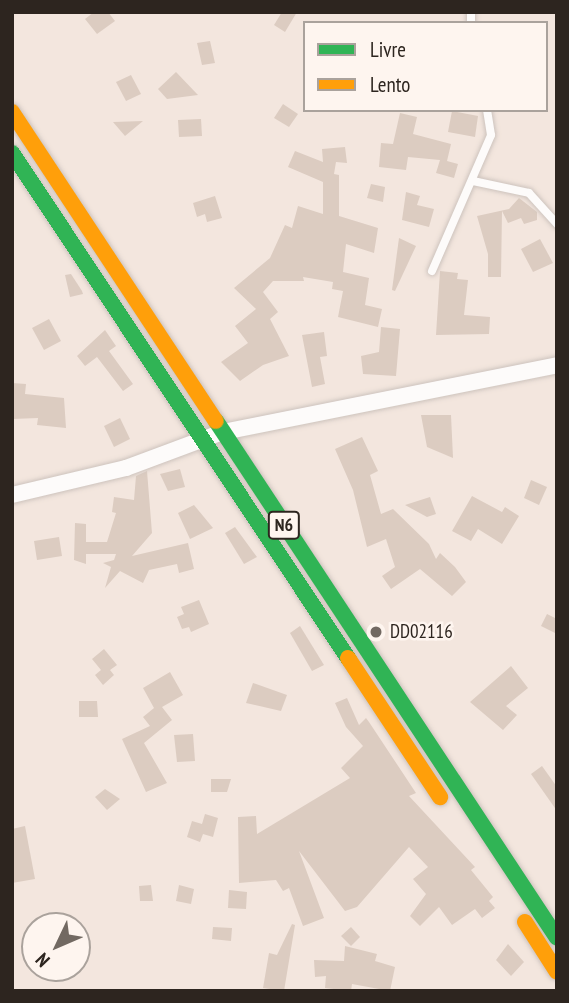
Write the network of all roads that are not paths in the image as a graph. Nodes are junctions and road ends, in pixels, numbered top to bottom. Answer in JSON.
{"nodes":[{"id":1,"x":487,"y":112,"type":"edge"},
{"id":2,"x":12,"y":113,"type":"edge"},
{"id":3,"x":12,"y":153,"type":"edge"},
{"id":4,"x":473,"y":181,"type":"junction"},
{"id":5,"x":557,"y":224,"type":"edge"},
{"id":6,"x":432,"y":271,"type":"dead end"},
{"id":7,"x":557,"y":365,"type":"edge"},
{"id":8,"x":223,"y":432,"type":"junction"},
{"id":9,"x":200,"y":439,"type":"junction"},
{"id":10,"x":12,"y":495,"type":"edge"},
{"id":11,"x":452,"y":813,"type":"dead end"},
{"id":12,"x":484,"y":859,"type":"dead end"},
{"id":13,"x":557,"y":938,"type":"edge"},
{"id":14,"x":555,"y":973,"type":"edge"}],
"edges":[{"from":1,"to":4,"type":"lane"},
{"from":2,"to":8,"type":"highway","number":"N6"},
{"from":3,"to":9,"type":"highway","number":"N6"},
{"from":4,"to":5,"type":"lane"},
{"from":4,"to":6,"type":"lane"},
{"from":7,"to":8,"type":"street"},
{"from":8,"to":9,"type":"street"},
{"from":8,"to":13,"type":"highway","number":"N6"},
{"from":9,"to":10,"type":"street"},
{"from":9,"to":11,"type":"highway","number":"N6"},
{"from":12,"to":14,"type":"highway"}]}
